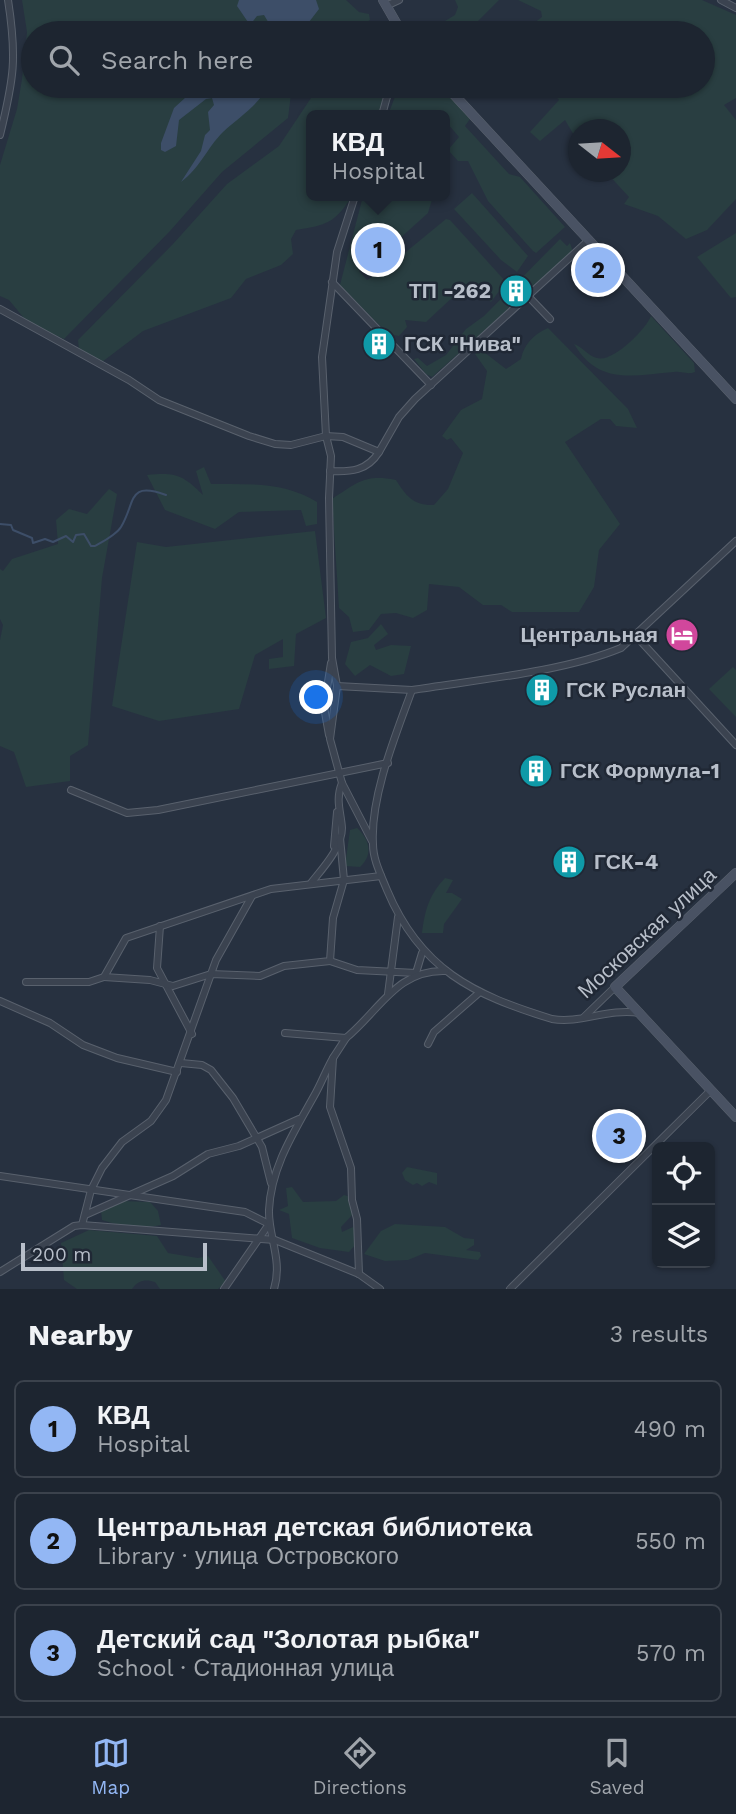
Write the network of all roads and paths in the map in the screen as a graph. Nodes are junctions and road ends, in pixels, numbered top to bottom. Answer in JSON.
{"nodes":[{"id":1,"x":8,"y":0,"type":"edge"},
{"id":2,"x":399,"y":0,"type":"edge"},
{"id":3,"x":721,"y":0,"type":"edge"},
{"id":4,"x":384,"y":3,"type":"edge"},
{"id":5,"x":736,"y":8,"type":"edge"},
{"id":6,"x":395,"y":21,"type":"edge"},
{"id":7,"x":457,"y":98,"type":"edge"},
{"id":8,"x":0,"y":135,"type":"edge"},
{"id":9,"x":353,"y":201,"type":"edge"},
{"id":10,"x":590,"y":240,"type":"junction"},
{"id":11,"x":332,"y":282,"type":"junction"},
{"id":12,"x":528,"y":296,"type":"junction"},
{"id":13,"x":0,"y":309,"type":"edge"},
{"id":14,"x":550,"y":319,"type":"dead end"},
{"id":15,"x":431,"y":385,"type":"junction"},
{"id":16,"x":736,"y":399,"type":"edge"},
{"id":17,"x":326,"y":436,"type":"junction"},
{"id":18,"x":379,"y":452,"type":"junction"},
{"id":19,"x":330,"y":471,"type":"junction"},
{"id":20,"x":736,"y":541,"type":"edge"},
{"id":21,"x":636,"y":636,"type":"junction"},
{"id":22,"x":332,"y":658,"type":"junction"},
{"id":23,"x":337,"y":686,"type":"junction"},
{"id":24,"x":412,"y":690,"type":"junction"},
{"id":25,"x":330,"y":739,"type":"junction"},
{"id":26,"x":736,"y":745,"type":"edge"},
{"id":27,"x":388,"y":763,"type":"junction"},
{"id":28,"x":338,"y":774,"type":"junction"},
{"id":29,"x":342,"y":783,"type":"junction"},
{"id":30,"x":71,"y":790,"type":"dead end"},
{"id":31,"x":337,"y":812,"type":"junction"},
{"id":32,"x":340,"y":838,"type":"junction"},
{"id":33,"x":372,"y":841,"type":"junction"},
{"id":34,"x":334,"y":848,"type":"junction"},
{"id":35,"x":736,"y":873,"type":"edge"},
{"id":36,"x":382,"y":876,"type":"junction"},
{"id":37,"x":344,"y":880,"type":"junction"},
{"id":38,"x":311,"y":883,"type":"junction"},
{"id":39,"x":252,"y":896,"type":"junction"},
{"id":40,"x":398,"y":917,"type":"junction"},
{"id":41,"x":160,"y":926,"type":"junction"},
{"id":42,"x":422,"y":953,"type":"junction"},
{"id":43,"x":330,"y":961,"type":"junction"},
{"id":44,"x":448,"y":971,"type":"junction"},
{"id":45,"x":416,"y":973,"type":"junction"},
{"id":46,"x":211,"y":974,"type":"junction"},
{"id":47,"x":393,"y":974,"type":"junction"},
{"id":48,"x":104,"y":976,"type":"junction"},
{"id":49,"x":26,"y":982,"type":"dead end"},
{"id":50,"x":162,"y":983,"type":"junction"},
{"id":51,"x":615,"y":987,"type":"junction"},
{"id":52,"x":481,"y":992,"type":"junction"},
{"id":53,"x":388,"y":994,"type":"junction"},
{"id":54,"x":0,"y":1001,"type":"edge"},
{"id":55,"x":640,"y":1013,"type":"junction"},
{"id":56,"x":582,"y":1018,"type":"junction"},
{"id":57,"x":285,"y":1033,"type":"dead end"},
{"id":58,"x":192,"y":1034,"type":"junction"},
{"id":59,"x":346,"y":1038,"type":"junction"},
{"id":60,"x":428,"y":1044,"type":"dead end"},
{"id":61,"x":333,"y":1058,"type":"junction"},
{"id":62,"x":181,"y":1063,"type":"junction"},
{"id":63,"x":177,"y":1072,"type":"junction"},
{"id":64,"x":711,"y":1090,"type":"junction"},
{"id":65,"x":736,"y":1117,"type":"edge"},
{"id":66,"x":299,"y":1119,"type":"junction"},
{"id":67,"x":256,"y":1139,"type":"junction"},
{"id":68,"x":0,"y":1176,"type":"edge"},
{"id":69,"x":271,"y":1185,"type":"junction"},
{"id":70,"x":90,"y":1190,"type":"junction"},
{"id":71,"x":128,"y":1195,"type":"junction"},
{"id":72,"x":85,"y":1215,"type":"junction"},
{"id":73,"x":269,"y":1224,"type":"junction"},
{"id":74,"x":82,"y":1225,"type":"junction"},
{"id":75,"x":258,"y":1240,"type":"junction"},
{"id":76,"x":275,"y":1240,"type":"junction"},
{"id":77,"x":0,"y":1272,"type":"edge"},
{"id":78,"x":359,"y":1274,"type":"junction"},
{"id":79,"x":224,"y":1289,"type":"edge"},
{"id":80,"x":274,"y":1289,"type":"edge"},
{"id":81,"x":380,"y":1289,"type":"edge"},
{"id":82,"x":510,"y":1289,"type":"edge"}],
"edges":[{"from":1,"to":8,"type":"street"},
{"from":2,"to":4,"type":"street"},
{"from":3,"to":5,"type":"street"},
{"from":4,"to":6,"type":"main road"},
{"from":7,"to":10,"type":"main road"},
{"from":9,"to":11,"type":"street"},
{"from":10,"to":12,"type":"street"},
{"from":10,"to":16,"type":"main road"},
{"from":11,"to":15,"type":"street"},
{"from":11,"to":17,"type":"street"},
{"from":12,"to":14,"type":"street"},
{"from":12,"to":15,"type":"street"},
{"from":13,"to":17,"type":"street"},
{"from":15,"to":18,"type":"street"},
{"from":17,"to":18,"type":"street"},
{"from":17,"to":19,"type":"street"},
{"from":18,"to":19,"type":"street"},
{"from":19,"to":22,"type":"street"},
{"from":20,"to":21,"type":"street"},
{"from":21,"to":24,"type":"street"},
{"from":21,"to":26,"type":"street"},
{"from":22,"to":23,"type":"street"},
{"from":22,"to":25,"type":"street"},
{"from":23,"to":24,"type":"street"},
{"from":23,"to":25,"type":"street"},
{"from":24,"to":27,"type":"street"},
{"from":25,"to":28,"type":"street"},
{"from":27,"to":28,"type":"street"},
{"from":27,"to":33,"type":"street"},
{"from":28,"to":29,"type":"street"},
{"from":28,"to":30,"type":"street"},
{"from":29,"to":31,"type":"street"},
{"from":29,"to":33,"type":"street"},
{"from":31,"to":32,"type":"street"},
{"from":31,"to":34,"type":"street"},
{"from":32,"to":34,"type":"street"},
{"from":32,"to":37,"type":"street"},
{"from":33,"to":36,"type":"street"},
{"from":34,"to":38,"type":"street"},
{"from":35,"to":51,"type":"main road","name":"Московская улица"},
{"from":36,"to":37,"type":"street"},
{"from":36,"to":40,"type":"street"},
{"from":37,"to":38,"type":"street"},
{"from":37,"to":43,"type":"street"},
{"from":38,"to":39,"type":"street"},
{"from":39,"to":41,"type":"street"},
{"from":39,"to":46,"type":"street"},
{"from":40,"to":42,"type":"street"},
{"from":40,"to":47,"type":"street"},
{"from":41,"to":48,"type":"street"},
{"from":41,"to":50,"type":"street"},
{"from":42,"to":44,"type":"street"},
{"from":42,"to":45,"type":"street"},
{"from":43,"to":46,"type":"street"},
{"from":43,"to":47,"type":"street"},
{"from":44,"to":45,"type":"street"},
{"from":44,"to":52,"type":"street"},
{"from":45,"to":47,"type":"street"},
{"from":45,"to":53,"type":"street"},
{"from":46,"to":50,"type":"street"},
{"from":46,"to":58,"type":"street"},
{"from":47,"to":53,"type":"street"},
{"from":48,"to":49,"type":"street"},
{"from":48,"to":50,"type":"street"},
{"from":50,"to":58,"type":"street"},
{"from":51,"to":55,"type":"main road"},
{"from":51,"to":56,"type":"street","name":"Московская улица"},
{"from":52,"to":56,"type":"street"},
{"from":52,"to":60,"type":"street"},
{"from":53,"to":59,"type":"street"},
{"from":54,"to":63,"type":"street"},
{"from":55,"to":56,"type":"street"},
{"from":55,"to":64,"type":"main road"},
{"from":57,"to":59,"type":"street"},
{"from":58,"to":62,"type":"street"},
{"from":59,"to":61,"type":"street"},
{"from":61,"to":66,"type":"street"},
{"from":61,"to":78,"type":"street"},
{"from":62,"to":63,"type":"street"},
{"from":62,"to":67,"type":"street"},
{"from":63,"to":70,"type":"street"},
{"from":64,"to":65,"type":"main road"},
{"from":64,"to":82,"type":"street"},
{"from":66,"to":67,"type":"street"},
{"from":66,"to":69,"type":"street"},
{"from":67,"to":69,"type":"street"},
{"from":67,"to":71,"type":"street"},
{"from":68,"to":70,"type":"street"},
{"from":69,"to":73,"type":"street"},
{"from":70,"to":71,"type":"street"},
{"from":70,"to":72,"type":"street"},
{"from":71,"to":72,"type":"street"},
{"from":71,"to":73,"type":"street"},
{"from":72,"to":74,"type":"street"},
{"from":73,"to":75,"type":"street"},
{"from":73,"to":76,"type":"street"},
{"from":74,"to":75,"type":"street"},
{"from":74,"to":77,"type":"street"},
{"from":75,"to":76,"type":"street"},
{"from":75,"to":79,"type":"street"},
{"from":76,"to":78,"type":"street"},
{"from":76,"to":80,"type":"street"},
{"from":78,"to":81,"type":"street"}]}
